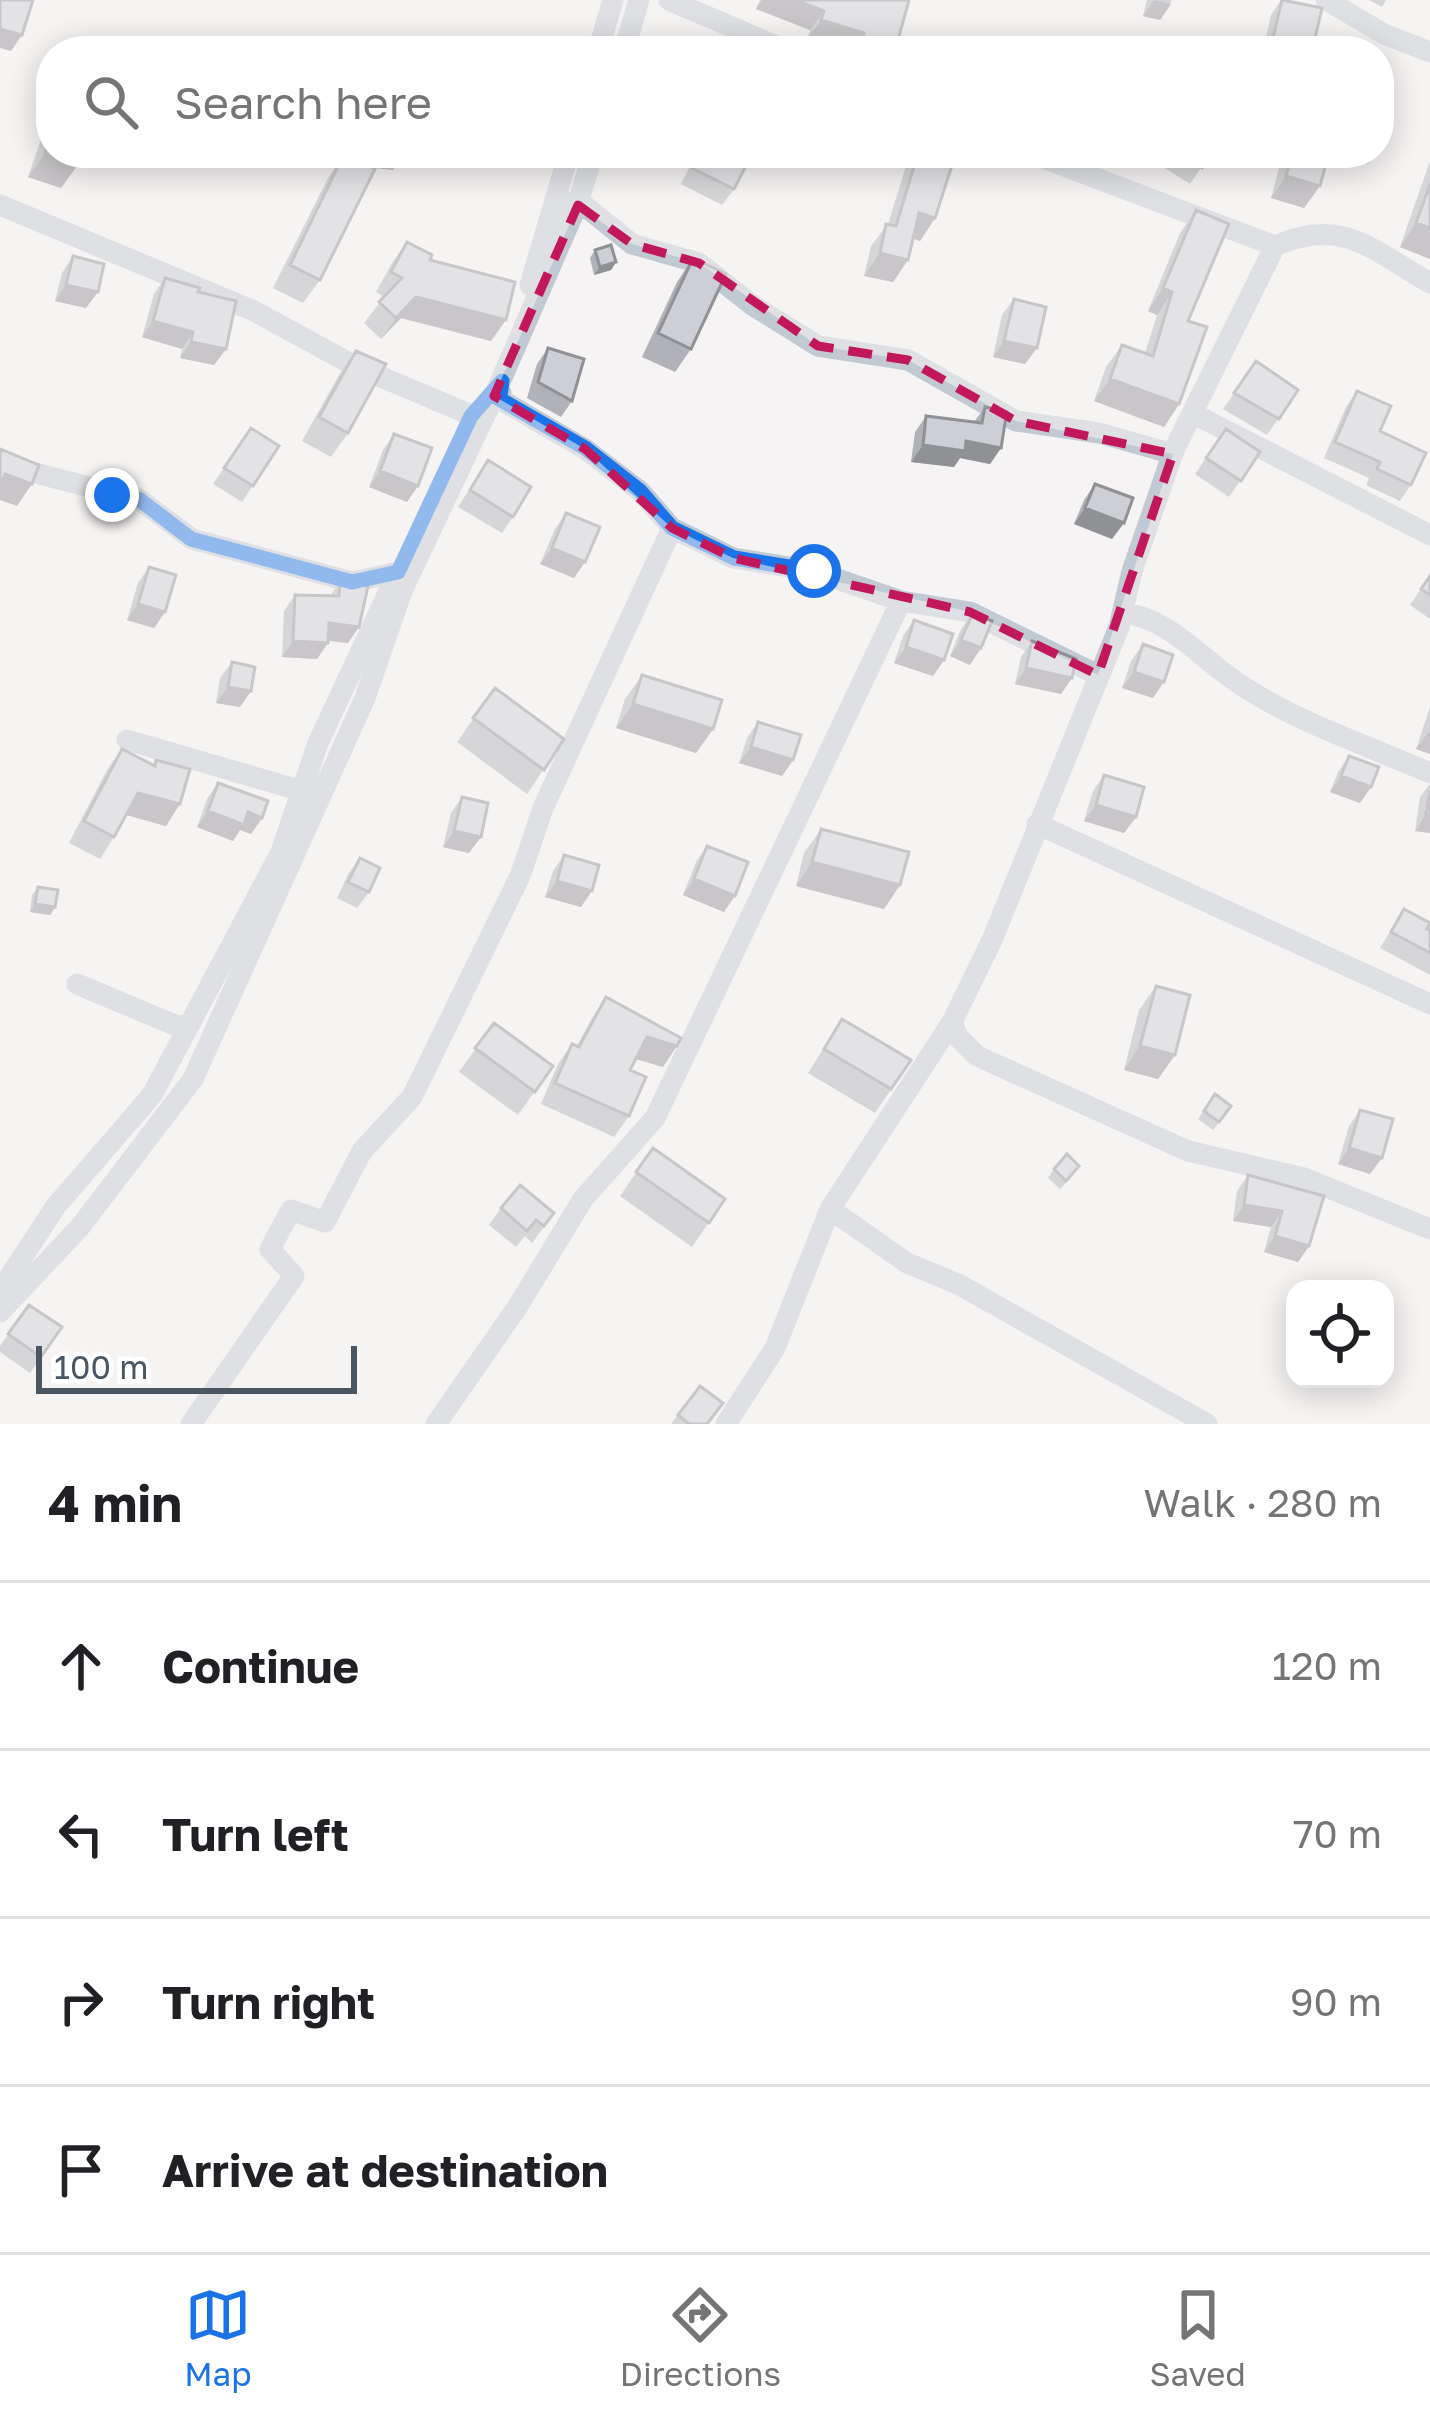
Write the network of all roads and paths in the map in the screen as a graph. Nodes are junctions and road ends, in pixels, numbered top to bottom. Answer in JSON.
{"nodes":[{"id":1,"x":613,"y":0,"type":"edge"},
{"id":2,"x":639,"y":0,"type":"edge"},
{"id":3,"x":669,"y":0,"type":"edge"},
{"id":4,"x":1326,"y":0,"type":"edge"},
{"id":5,"x":602,"y":36,"type":"edge"},
{"id":6,"x":628,"y":36,"type":"edge"},
{"id":7,"x":753,"y":36,"type":"edge"},
{"id":8,"x":1389,"y":36,"type":"edge"},
{"id":9,"x":1394,"y":38,"type":"edge"},
{"id":10,"x":1430,"y":52,"type":"edge"},
{"id":11,"x":564,"y":168,"type":"edge"},
{"id":12,"x":588,"y":168,"type":"edge"},
{"id":13,"x":1070,"y":168,"type":"edge"},
{"id":14,"x":555,"y":199,"type":"junction"},
{"id":15,"x":0,"y":205,"type":"edge"},
{"id":16,"x":1275,"y":246,"type":"junction"},
{"id":17,"x":1430,"y":283,"type":"edge"},
{"id":18,"x":498,"y":388,"type":"junction"},
{"id":19,"x":1194,"y":414,"type":"junction"},
{"id":20,"x":471,"y":416,"type":"junction"},
{"id":21,"x":1174,"y":454,"type":"junction"},
{"id":22,"x":0,"y":464,"type":"edge"},
{"id":23,"x":672,"y":528,"type":"junction"},
{"id":24,"x":1430,"y":535,"type":"edge"},
{"id":25,"x":398,"y":572,"type":"junction"},
{"id":26,"x":901,"y":602,"type":"junction"},
{"id":27,"x":1122,"y":614,"type":"junction"},
{"id":28,"x":1098,"y":675,"type":"junction"},
{"id":29,"x":127,"y":740,"type":"dead end"},
{"id":30,"x":1430,"y":773,"type":"edge"},
{"id":31,"x":322,"y":797,"type":"junction"},
{"id":32,"x":1037,"y":824,"type":"junction"},
{"id":33,"x":77,"y":984,"type":"dead end"},
{"id":34,"x":1430,"y":1004,"type":"edge"},
{"id":35,"x":952,"y":1022,"type":"junction"},
{"id":36,"x":190,"y":1024,"type":"junction"},
{"id":37,"x":830,"y":1208,"type":"junction"},
{"id":38,"x":1430,"y":1229,"type":"edge"},
{"id":39,"x":0,"y":1291,"type":"edge"},
{"id":40,"x":0,"y":1312,"type":"edge"},
{"id":41,"x":190,"y":1424,"type":"edge"},
{"id":42,"x":436,"y":1424,"type":"edge"},
{"id":43,"x":726,"y":1424,"type":"edge"},
{"id":44,"x":1207,"y":1424,"type":"edge"}],
"edges":[{"from":1,"to":5,"type":"street"},
{"from":2,"to":6,"type":"street"},
{"from":3,"to":7,"type":"street"},
{"from":4,"to":8,"type":"street"},
{"from":9,"to":10,"type":"street"},
{"from":11,"to":14,"type":"street"},
{"from":12,"to":18,"type":"street"},
{"from":13,"to":16,"type":"street"},
{"from":14,"to":18,"type":"street"},
{"from":14,"to":21,"type":"street"},
{"from":15,"to":20,"type":"street"},
{"from":16,"to":17,"type":"street"},
{"from":16,"to":19,"type":"street"},
{"from":18,"to":20,"type":"street"},
{"from":18,"to":23,"type":"street"},
{"from":18,"to":31,"type":"street"},
{"from":19,"to":21,"type":"street"},
{"from":19,"to":24,"type":"street"},
{"from":20,"to":25,"type":"street"},
{"from":21,"to":27,"type":"street"},
{"from":22,"to":25,"type":"street"},
{"from":23,"to":26,"type":"street"},
{"from":23,"to":41,"type":"street"},
{"from":25,"to":36,"type":"street"},
{"from":26,"to":28,"type":"street"},
{"from":26,"to":42,"type":"street"},
{"from":27,"to":28,"type":"street"},
{"from":27,"to":30,"type":"street"},
{"from":28,"to":32,"type":"street"},
{"from":29,"to":31,"type":"street"},
{"from":31,"to":40,"type":"street"},
{"from":32,"to":34,"type":"street"},
{"from":32,"to":35,"type":"street"},
{"from":33,"to":36,"type":"street"},
{"from":35,"to":37,"type":"street"},
{"from":35,"to":38,"type":"street"},
{"from":36,"to":39,"type":"street"},
{"from":37,"to":43,"type":"street"},
{"from":37,"to":44,"type":"street"}]}
